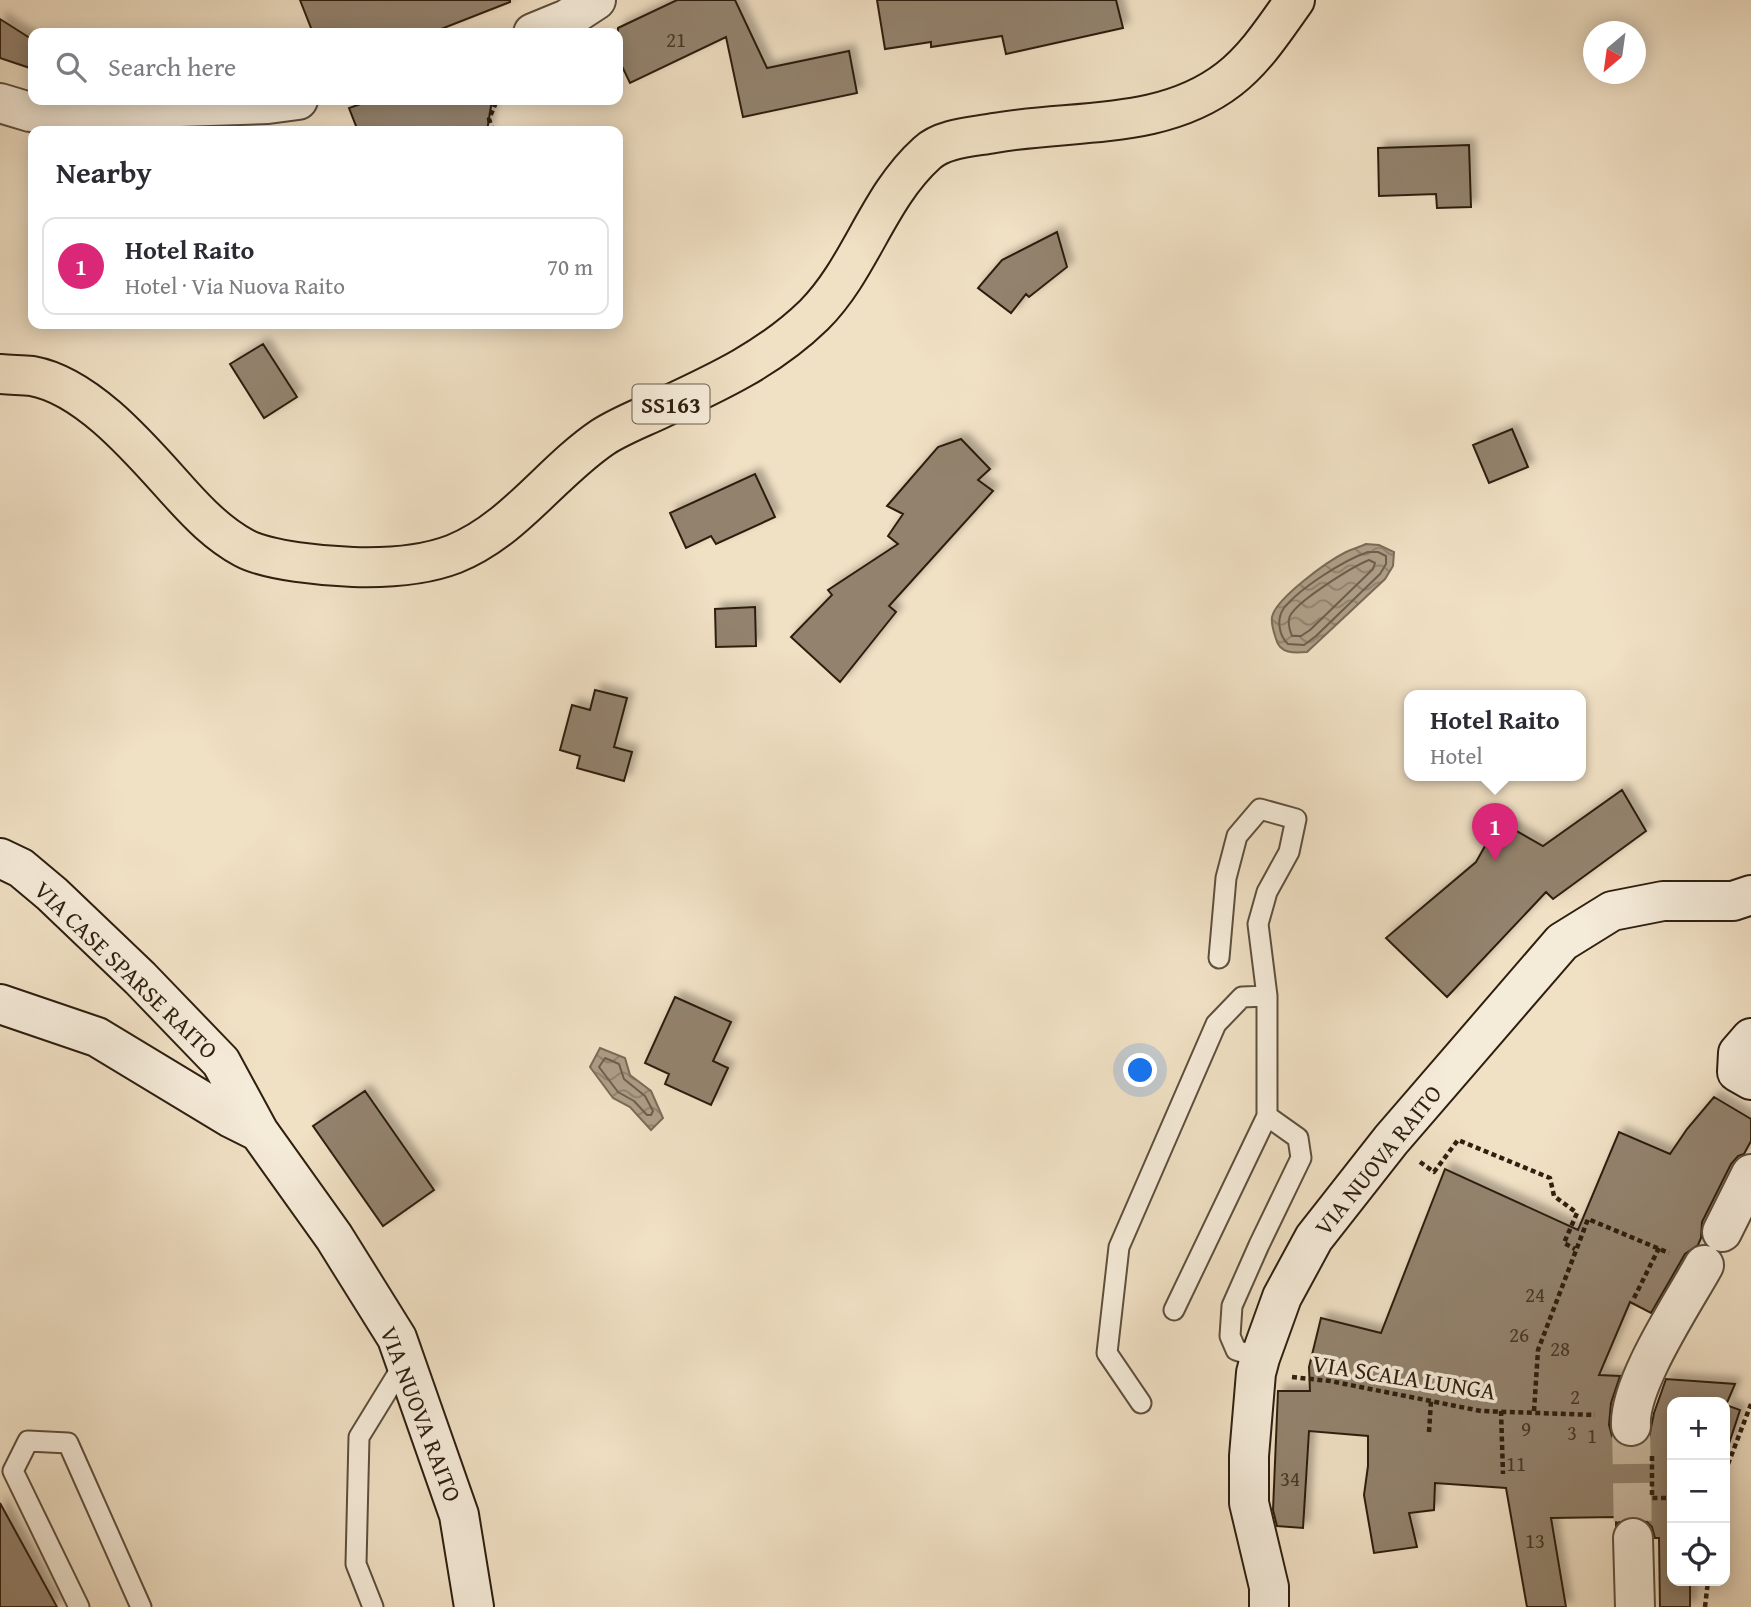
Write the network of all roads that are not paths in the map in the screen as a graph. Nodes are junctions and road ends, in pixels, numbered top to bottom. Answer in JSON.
{"nodes":[{"id":1,"x":596,"y":0,"type":"edge"},
{"id":2,"x":1295,"y":0,"type":"edge"},
{"id":3,"x":545,"y":28,"type":"edge"},
{"id":4,"x":0,"y":103,"type":"edge"},
{"id":5,"x":238,"y":105,"type":"edge"},
{"id":6,"x":0,"y":374,"type":"edge"},
{"id":7,"x":0,"y":858,"type":"edge"},
{"id":8,"x":1751,"y":895,"type":"edge"},
{"id":9,"x":1219,"y":958,"type":"dead end"},
{"id":10,"x":1267,"y":996,"type":"junction"},
{"id":11,"x":0,"y":1004,"type":"edge"},
{"id":12,"x":1751,"y":1038,"type":"edge"},
{"id":13,"x":1751,"y":1080,"type":"edge"},
{"id":14,"x":1266,"y":1116,"type":"junction"},
{"id":15,"x":259,"y":1132,"type":"junction"},
{"id":16,"x":1751,"y":1174,"type":"edge"},
{"id":17,"x":1722,"y":1231,"type":"dead end"},
{"id":18,"x":1702,"y":1268,"type":"road end"},
{"id":19,"x":1174,"y":1311,"type":"dead end"},
{"id":20,"x":406,"y":1362,"type":"junction"},
{"id":21,"x":1258,"y":1366,"type":"junction"},
{"id":22,"x":1141,"y":1403,"type":"dead end"},
{"id":23,"x":1631,"y":1421,"type":"tunnel mouth"},
{"id":24,"x":1633,"y":1538,"type":"tunnel mouth"},
{"id":25,"x":79,"y":1607,"type":"edge"},
{"id":26,"x":141,"y":1607,"type":"edge"},
{"id":27,"x":373,"y":1607,"type":"edge"},
{"id":28,"x":474,"y":1607,"type":"edge"},
{"id":29,"x":1269,"y":1607,"type":"edge"},
{"id":30,"x":1635,"y":1607,"type":"edge"}],
"edges":[{"from":1,"to":3,"type":"street"},
{"from":2,"to":6,"type":"main road","number":"SS163"},
{"from":4,"to":5,"type":"street"},
{"from":7,"to":15,"type":"street","name":"VIA CASE SPARSE RAITO"},
{"from":8,"to":21,"type":"street","name":"VIA NUOVA RAITO"},
{"from":9,"to":10,"type":"lane"},
{"from":10,"to":14,"type":"lane"},
{"from":10,"to":22,"type":"lane"},
{"from":11,"to":15,"type":"street"},
{"from":12,"to":13,"type":"street"},
{"from":14,"to":19,"type":"lane"},
{"from":14,"to":21,"type":"lane"},
{"from":15,"to":20,"type":"street","name":"VIA NUOVA RAITO"},
{"from":16,"to":17,"type":"street"},
{"from":18,"to":23,"type":"street"},
{"from":20,"to":27,"type":"lane"},
{"from":20,"to":28,"type":"street","name":"VIA NUOVA RAITO"},
{"from":21,"to":29,"type":"street","name":"VIA NUOVA RAITO"},
{"from":24,"to":30,"type":"street"},
{"from":25,"to":26,"type":"lane"}]}
